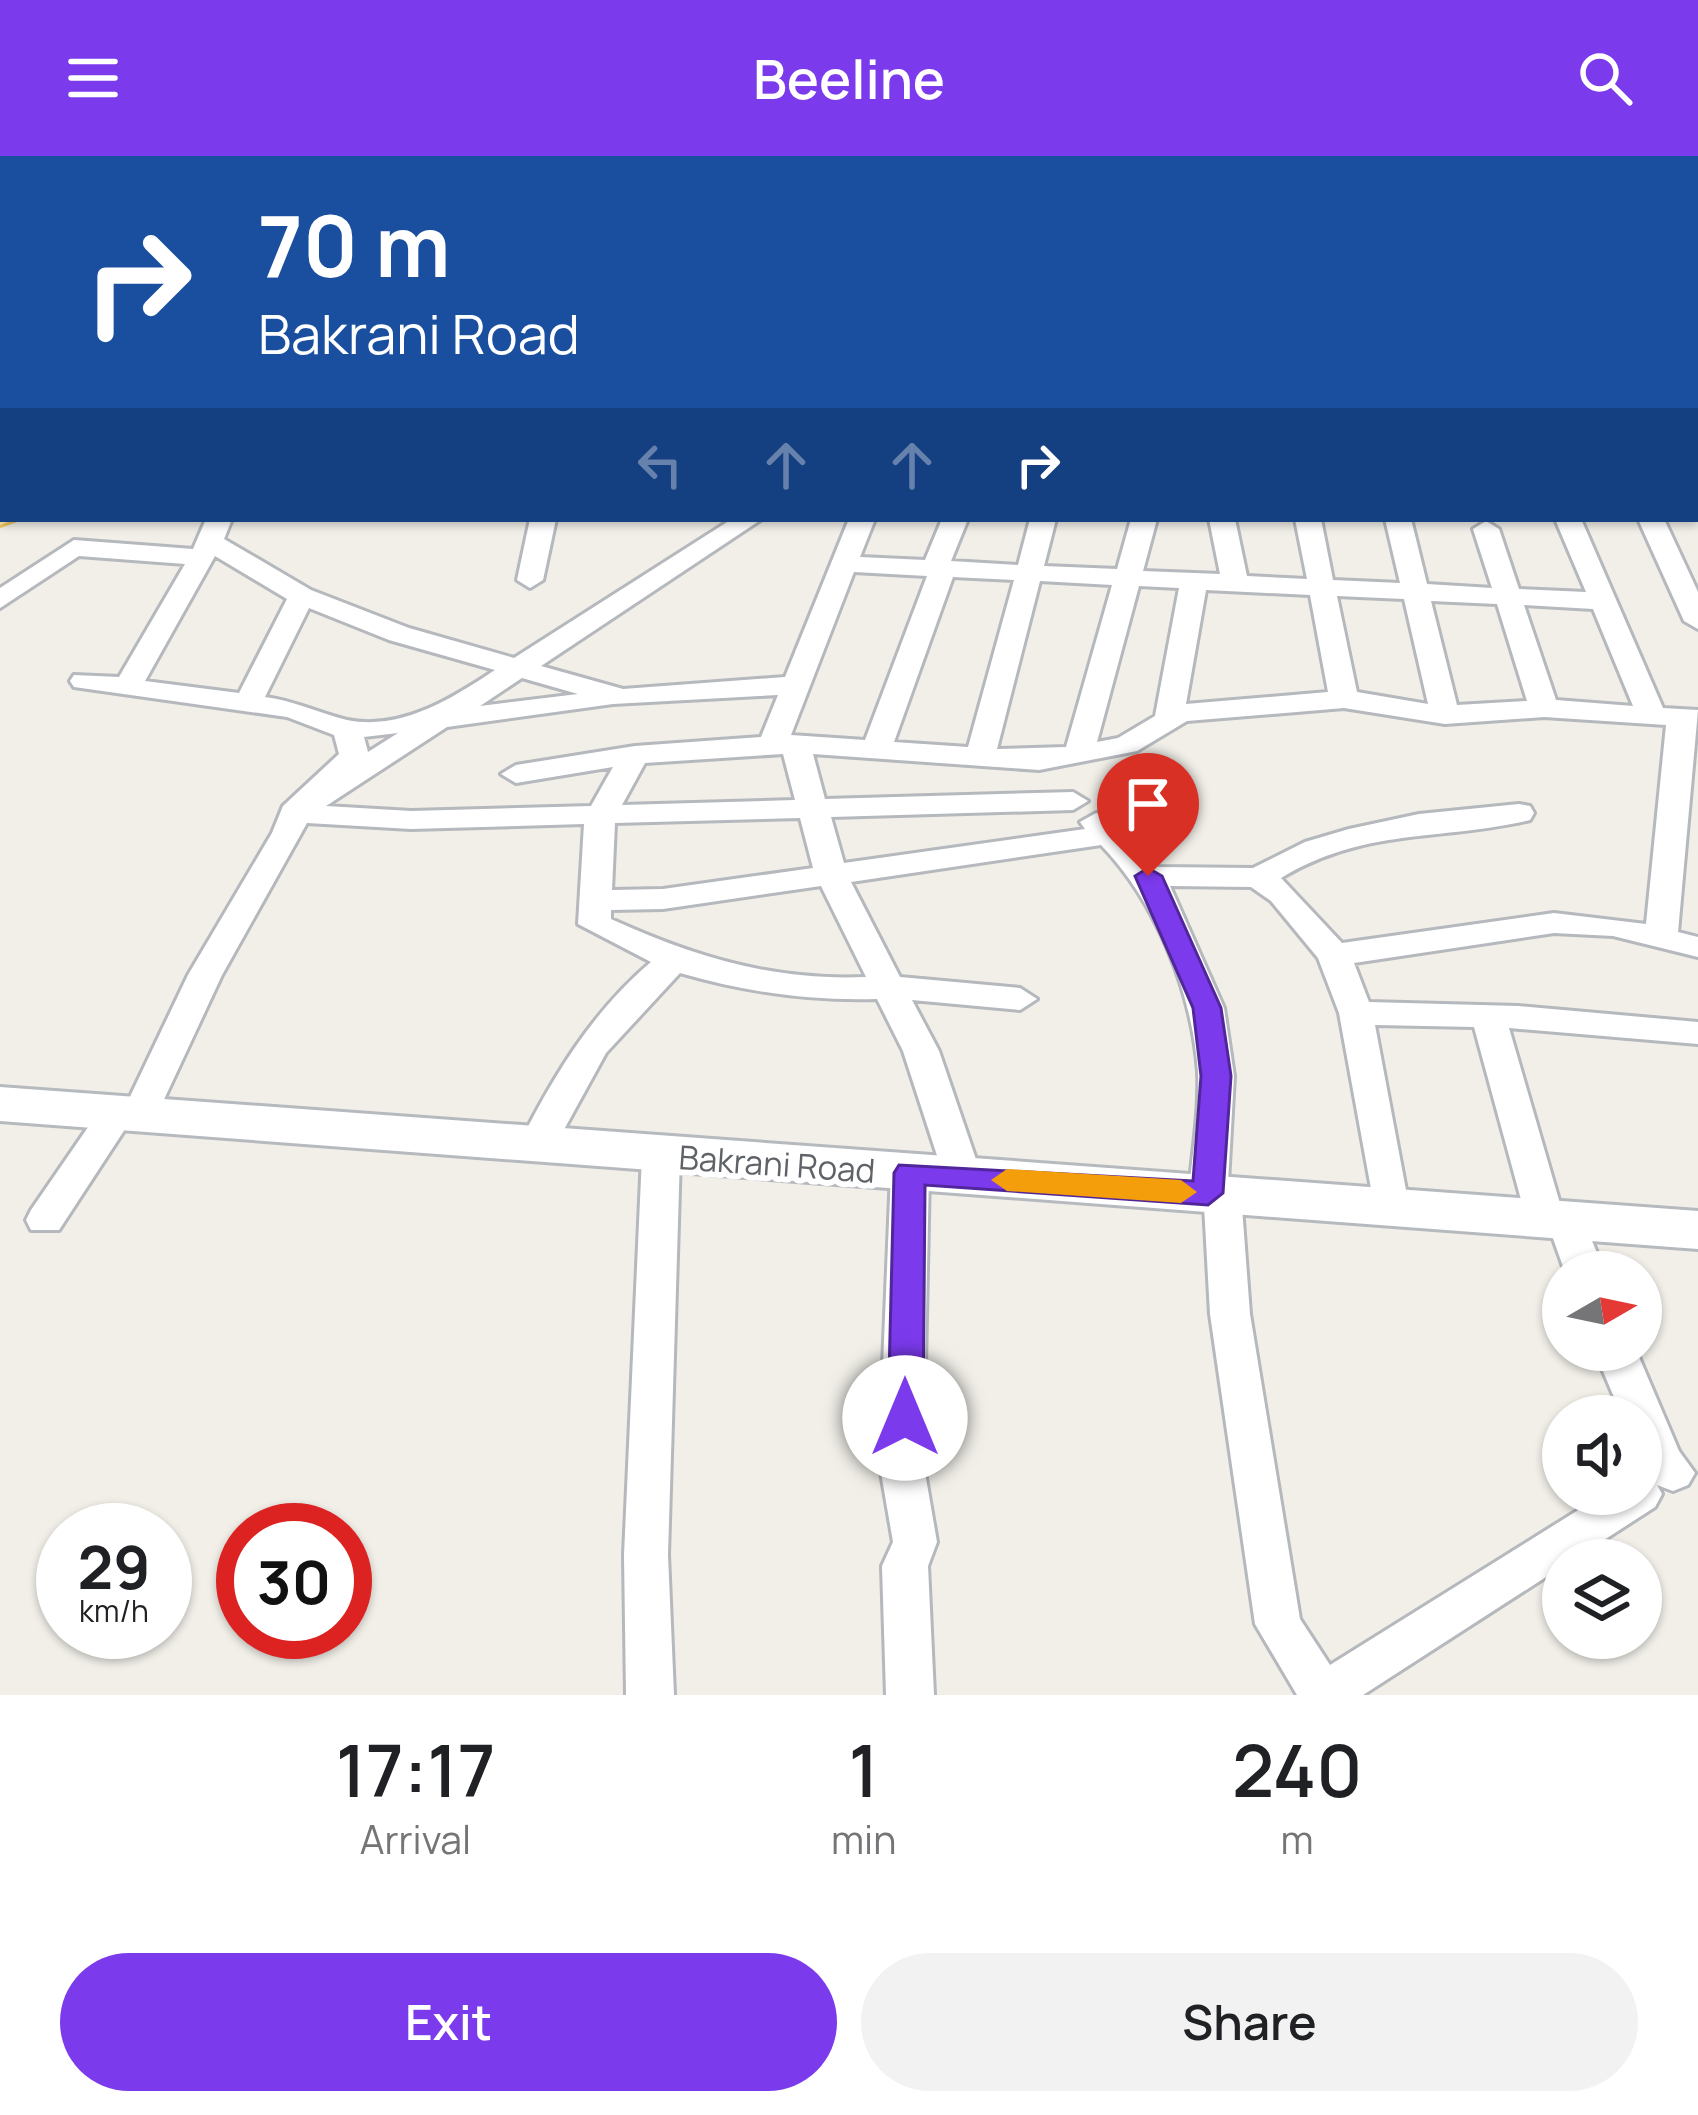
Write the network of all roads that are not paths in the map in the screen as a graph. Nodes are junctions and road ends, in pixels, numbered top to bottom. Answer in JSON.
{"nodes":[{"id":1,"x":542,"y":522,"type":"edge"},
{"id":2,"x":744,"y":522,"type":"edge"},
{"id":3,"x":861,"y":522,"type":"edge"},
{"id":4,"x":954,"y":522,"type":"edge"},
{"id":5,"x":1041,"y":522,"type":"edge"},
{"id":6,"x":1143,"y":522,"type":"edge"},
{"id":7,"x":1223,"y":522,"type":"edge"},
{"id":8,"x":1309,"y":522,"type":"edge"},
{"id":9,"x":1399,"y":522,"type":"edge"},
{"id":10,"x":1569,"y":522,"type":"edge"},
{"id":11,"x":1652,"y":522,"type":"edge"},
{"id":12,"x":1486,"y":530,"type":"dead end"},
{"id":13,"x":210,"y":540,"type":"edge"},
{"id":14,"x":0,"y":562,"type":"edge"},
{"id":15,"x":47,"y":564,"type":"junction"},
{"id":16,"x":843,"y":564,"type":"junction"},
{"id":17,"x":939,"y":568,"type":"junction"},
{"id":18,"x":1028,"y":572,"type":"junction"},
{"id":19,"x":1129,"y":577,"type":"junction"},
{"id":20,"x":530,"y":580,"type":"dead end"},
{"id":21,"x":1193,"y":580,"type":"junction"},
{"id":22,"x":1235,"y":582,"type":"junction"},
{"id":23,"x":1323,"y":587,"type":"junction"},
{"id":24,"x":1419,"y":590,"type":"junction"},
{"id":25,"x":302,"y":596,"type":"junction"},
{"id":26,"x":1508,"y":596,"type":"junction"},
{"id":27,"x":0,"y":600,"type":"edge"},
{"id":28,"x":1604,"y":602,"type":"junction"},
{"id":29,"x":1698,"y":621,"type":"edge"},
{"id":30,"x":515,"y":670,"type":"junction"},
{"id":31,"x":84,"y":681,"type":"dead end"},
{"id":32,"x":793,"y":685,"type":"junction"},
{"id":33,"x":128,"y":686,"type":"junction"},
{"id":34,"x":622,"y":698,"type":"junction"},
{"id":35,"x":1344,"y":699,"type":"junction"},
{"id":36,"x":248,"y":703,"type":"junction"},
{"id":37,"x":1544,"y":708,"type":"junction"},
{"id":38,"x":1445,"y":715,"type":"junction"},
{"id":39,"x":1677,"y":718,"type":"edge"},
{"id":40,"x":439,"y":719,"type":"junction"},
{"id":41,"x":1169,"y":720,"type":"junction"},
{"id":42,"x":348,"y":730,"type":"junction"},
{"id":43,"x":784,"y":745,"type":"junction"},
{"id":44,"x":878,"y":746,"type":"junction"},
{"id":45,"x":635,"y":755,"type":"junction"},
{"id":46,"x":980,"y":757,"type":"junction"},
{"id":47,"x":1078,"y":757,"type":"junction"},
{"id":48,"x":1039,"y":761,"type":"junction"},
{"id":49,"x":516,"y":774,"type":"dead end"},
{"id":50,"x":1073,"y":801,"type":"junction"},
{"id":51,"x":814,"y":808,"type":"junction"},
{"id":52,"x":294,"y":813,"type":"junction"},
{"id":53,"x":1519,"y":814,"type":"dead end"},
{"id":54,"x":599,"y":816,"type":"junction"},
{"id":55,"x":1109,"y":835,"type":"junction"},
{"id":56,"x":831,"y":874,"type":"junction"},
{"id":57,"x":1148,"y":876,"type":"junction"},
{"id":58,"x":1259,"y":878,"type":"junction"},
{"id":59,"x":599,"y":900,"type":"junction"},
{"id":60,"x":1661,"y":938,"type":"junction"},
{"id":61,"x":1698,"y":947,"type":"edge"},
{"id":62,"x":1334,"y":955,"type":"junction"},
{"id":63,"x":674,"y":960,"type":"junction"},
{"id":64,"x":893,"y":987,"type":"junction"},
{"id":65,"x":1020,"y":999,"type":"dead end"},
{"id":66,"x":1356,"y":1013,"type":"junction"},
{"id":67,"x":1488,"y":1016,"type":"junction"},
{"id":68,"x":1698,"y":1033,"type":"edge"},
{"id":69,"x":0,"y":1104,"type":"edge"},
{"id":70,"x":128,"y":1113,"type":"junction"},
{"id":71,"x":537,"y":1146,"type":"junction"},
{"id":72,"x":661,"y":1156,"type":"junction"},
{"id":73,"x":910,"y":1173,"type":"junction"},
{"id":74,"x":963,"y":1177,"type":"junction"},
{"id":75,"x":1215,"y":1194,"type":"junction"},
{"id":76,"x":1390,"y":1206,"type":"junction"},
{"id":77,"x":1555,"y":1219,"type":"junction"},
{"id":78,"x":45,"y":1220,"type":"dead end"},
{"id":79,"x":1698,"y":1230,"type":"edge"},
{"id":80,"x":1573,"y":1251,"type":"edge"},
{"id":81,"x":1625,"y":1371,"type":"edge"},
{"id":82,"x":1663,"y":1479,"type":"edge"},
{"id":83,"x":650,"y":1695,"type":"edge"},
{"id":84,"x":910,"y":1695,"type":"edge"},
{"id":85,"x":1323,"y":1695,"type":"edge"}],
"edges":[{"from":1,"to":20,"type":"street"},
{"from":2,"to":30,"type":"street"},
{"from":3,"to":16,"type":"street"},
{"from":4,"to":17,"type":"street"},
{"from":5,"to":18,"type":"street"},
{"from":6,"to":19,"type":"street"},
{"from":7,"to":22,"type":"street"},
{"from":8,"to":23,"type":"street"},
{"from":9,"to":24,"type":"street"},
{"from":10,"to":28,"type":"street"},
{"from":11,"to":29,"type":"street"},
{"from":12,"to":26,"type":"street"},
{"from":13,"to":15,"type":"street"},
{"from":13,"to":25,"type":"street"},
{"from":13,"to":33,"type":"street"},
{"from":14,"to":15,"type":"street"},
{"from":15,"to":27,"type":"street"},
{"from":16,"to":17,"type":"street"},
{"from":16,"to":32,"type":"street"},
{"from":17,"to":18,"type":"street"},
{"from":17,"to":44,"type":"street"},
{"from":18,"to":19,"type":"street"},
{"from":18,"to":46,"type":"street"},
{"from":19,"to":21,"type":"street"},
{"from":19,"to":47,"type":"street"},
{"from":21,"to":22,"type":"street"},
{"from":21,"to":41,"type":"street"},
{"from":22,"to":23,"type":"street"},
{"from":23,"to":24,"type":"street"},
{"from":23,"to":35,"type":"street"},
{"from":24,"to":26,"type":"street"},
{"from":24,"to":38,"type":"street"},
{"from":25,"to":30,"type":"street"},
{"from":25,"to":36,"type":"street"},
{"from":26,"to":28,"type":"street"},
{"from":26,"to":37,"type":"street"},
{"from":28,"to":39,"type":"street"},
{"from":30,"to":34,"type":"street"},
{"from":30,"to":40,"type":"street"},
{"from":31,"to":33,"type":"street"},
{"from":32,"to":34,"type":"street"},
{"from":32,"to":43,"type":"street"},
{"from":33,"to":36,"type":"street"},
{"from":34,"to":40,"type":"street"},
{"from":35,"to":38,"type":"street"},
{"from":35,"to":41,"type":"street"},
{"from":36,"to":42,"type":"street"},
{"from":37,"to":38,"type":"street"},
{"from":37,"to":39,"type":"street"},
{"from":39,"to":60,"type":"street"},
{"from":40,"to":42,"type":"street"},
{"from":40,"to":52,"type":"street"},
{"from":41,"to":47,"type":"street"},
{"from":42,"to":52,"type":"street"},
{"from":43,"to":44,"type":"street"},
{"from":43,"to":45,"type":"street"},
{"from":43,"to":51,"type":"street"},
{"from":44,"to":46,"type":"street"},
{"from":45,"to":49,"type":"street"},
{"from":45,"to":54,"type":"street"},
{"from":46,"to":48,"type":"street"},
{"from":47,"to":48,"type":"street"},
{"from":48,"to":50,"type":"street"},
{"from":50,"to":51,"type":"street"},
{"from":50,"to":55,"type":"street"},
{"from":51,"to":54,"type":"street"},
{"from":51,"to":56,"type":"street"},
{"from":52,"to":54,"type":"street"},
{"from":52,"to":70,"type":"street"},
{"from":53,"to":58,"type":"street"},
{"from":54,"to":59,"type":"street"},
{"from":55,"to":56,"type":"street"},
{"from":55,"to":57,"type":"street"},
{"from":56,"to":59,"type":"street"},
{"from":56,"to":64,"type":"street"},
{"from":57,"to":58,"type":"street"},
{"from":57,"to":75,"type":"street"},
{"from":58,"to":62,"type":"street"},
{"from":59,"to":63,"type":"street"},
{"from":60,"to":61,"type":"street"},
{"from":60,"to":62,"type":"street"},
{"from":62,"to":66,"type":"street"},
{"from":63,"to":64,"type":"street"},
{"from":63,"to":71,"type":"street"},
{"from":64,"to":65,"type":"street"},
{"from":64,"to":74,"type":"street"},
{"from":66,"to":67,"type":"street"},
{"from":66,"to":76,"type":"street"},
{"from":67,"to":68,"type":"street"},
{"from":67,"to":77,"type":"street"},
{"from":69,"to":70,"type":"street","name":"Bakrani Road"},
{"from":70,"to":71,"type":"street","name":"Bakrani Road"},
{"from":70,"to":78,"type":"street"},
{"from":71,"to":72,"type":"street","name":"Bakrani Road"},
{"from":72,"to":73,"type":"street","name":"Bakrani Road"},
{"from":72,"to":83,"type":"street"},
{"from":73,"to":74,"type":"street","name":"Bakrani Road"},
{"from":73,"to":84,"type":"street"},
{"from":74,"to":75,"type":"street","name":"Bakrani Road"},
{"from":75,"to":76,"type":"street","name":"Bakrani Road"},
{"from":75,"to":85,"type":"street"},
{"from":76,"to":77,"type":"street","name":"Bakrani Road"},
{"from":77,"to":79,"type":"street","name":"Bakrani Road"},
{"from":77,"to":80,"type":"street"},
{"from":81,"to":82,"type":"street"},
{"from":82,"to":85,"type":"street"}]}
